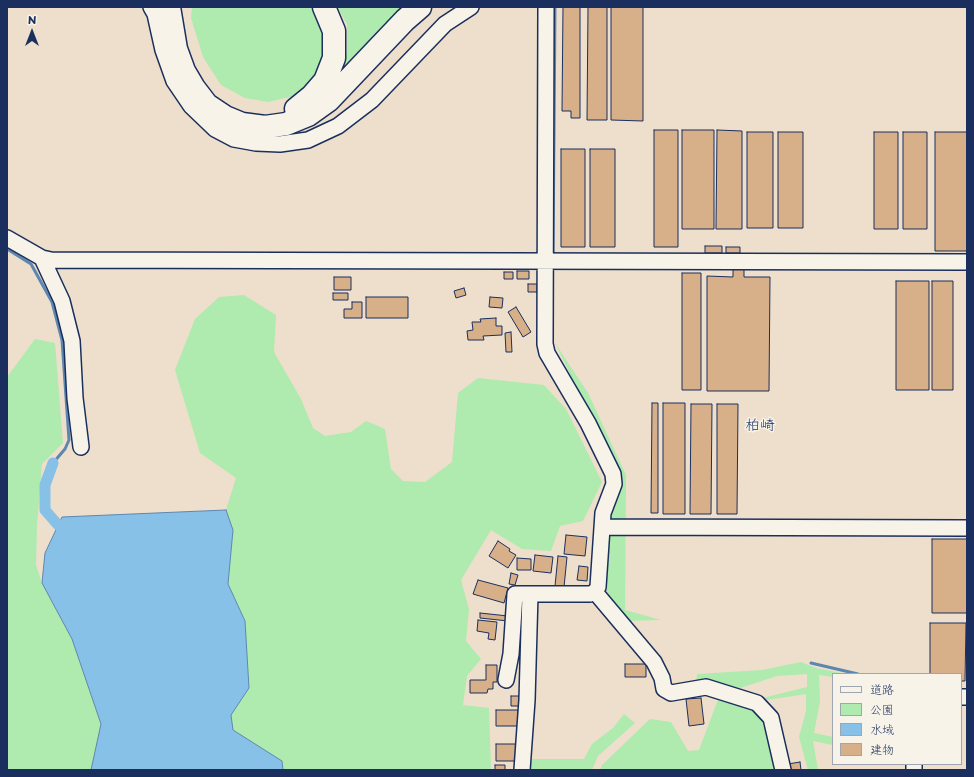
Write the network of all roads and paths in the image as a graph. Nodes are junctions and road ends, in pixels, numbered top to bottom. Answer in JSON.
{"nodes":[{"id":1,"x":151,"y":7,"type":"edge"},
{"id":2,"x":169,"y":7,"type":"edge"},
{"id":3,"x":181,"y":7,"type":"edge"},
{"id":4,"x":324,"y":7,"type":"edge"},
{"id":5,"x":420,"y":7,"type":"edge"},
{"id":6,"x":471,"y":7,"type":"edge"},
{"id":7,"x":546,"y":7,"type":"edge"},
{"id":8,"x":7,"y":238,"type":"edge"},
{"id":9,"x":42,"y":258,"type":"junction"},
{"id":10,"x":545,"y":261,"type":"junction"},
{"id":11,"x":967,"y":262,"type":"edge"},
{"id":12,"x":81,"y":447,"type":"dead end"},
{"id":13,"x":602,"y":527,"type":"junction"},
{"id":14,"x":967,"y":528,"type":"edge"},
{"id":15,"x":595,"y":592,"type":"junction"},
{"id":16,"x":530,"y":594,"type":"junction"},
{"id":17,"x":506,"y":680,"type":"dead end"},
{"id":18,"x":522,"y":770,"type":"edge"},
{"id":19,"x":783,"y":770,"type":"edge"}],
"edges":[{"from":1,"to":6,"type":"street"},
{"from":2,"to":5,"type":"highway"},
{"from":3,"to":4,"type":"highway"},
{"from":7,"to":10,"type":"street"},
{"from":8,"to":9,"type":"street"},
{"from":9,"to":10,"type":"street"},
{"from":9,"to":12,"type":"street"},
{"from":10,"to":11,"type":"street"},
{"from":10,"to":13,"type":"street"},
{"from":13,"to":14,"type":"street"},
{"from":13,"to":15,"type":"street"},
{"from":15,"to":16,"type":"street"},
{"from":15,"to":19,"type":"street"},
{"from":16,"to":17,"type":"street"},
{"from":16,"to":18,"type":"street"}]}
